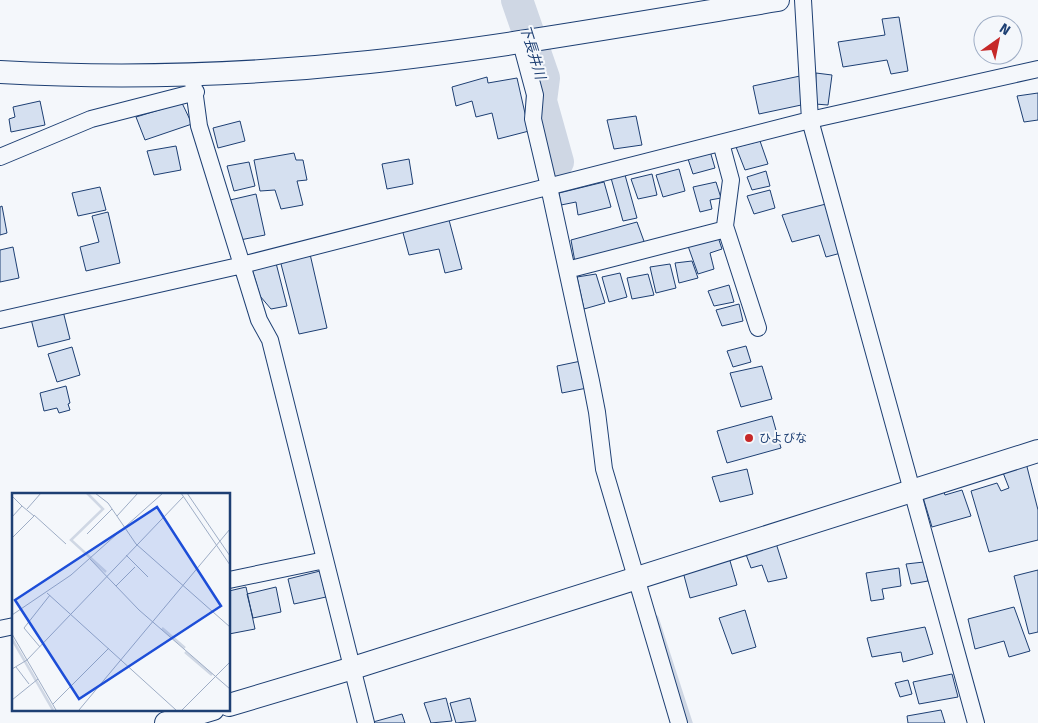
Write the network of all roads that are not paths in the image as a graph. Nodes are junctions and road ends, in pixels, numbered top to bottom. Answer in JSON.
{"nodes":[{"id":1,"x":778,"y":0,"type":"edge"},
{"id":2,"x":803,"y":0,"type":"edge"},
{"id":3,"x":521,"y":43,"type":"junction"},
{"id":4,"x":1038,"y":69,"type":"edge"},
{"id":5,"x":0,"y":72,"type":"edge"},
{"id":6,"x":194,"y":83,"type":"junction"},
{"id":7,"x":810,"y":120,"type":"junction"},
{"id":8,"x":721,"y":143,"type":"junction"},
{"id":9,"x":0,"y":157,"type":"edge"},
{"id":10,"x":549,"y":187,"type":"junction"},
{"id":11,"x":726,"y":229,"type":"junction"},
{"id":12,"x":241,"y":265,"type":"junction"},
{"id":13,"x":567,"y":270,"type":"junction"},
{"id":14,"x":0,"y":320,"type":"edge"},
{"id":15,"x":758,"y":328,"type":"dead end"},
{"id":16,"x":1038,"y":451,"type":"edge"},
{"id":17,"x":913,"y":490,"type":"junction"},
{"id":18,"x":325,"y":560,"type":"junction"},
{"id":19,"x":637,"y":578,"type":"junction"},
{"id":20,"x":230,"y":580,"type":"edge"},
{"id":21,"x":353,"y":668,"type":"junction"},
{"id":22,"x":230,"y":704,"type":"edge"},
{"id":23,"x":210,"y":710,"type":"edge"},
{"id":24,"x":166,"y":723,"type":"edge"},
{"id":25,"x":366,"y":723,"type":"edge"},
{"id":26,"x":679,"y":723,"type":"edge"},
{"id":27,"x":976,"y":723,"type":"edge"}],
"edges":[{"from":1,"to":3,"type":"street"},
{"from":2,"to":7,"type":"street"},
{"from":3,"to":6,"type":"street"},
{"from":3,"to":10,"type":"street"},
{"from":4,"to":7,"type":"street"},
{"from":5,"to":6,"type":"street"},
{"from":6,"to":9,"type":"street"},
{"from":6,"to":12,"type":"street"},
{"from":7,"to":8,"type":"street"},
{"from":7,"to":17,"type":"street"},
{"from":8,"to":10,"type":"street"},
{"from":8,"to":11,"type":"street"},
{"from":10,"to":12,"type":"street"},
{"from":10,"to":13,"type":"street"},
{"from":11,"to":13,"type":"street"},
{"from":11,"to":15,"type":"street"},
{"from":12,"to":14,"type":"street"},
{"from":12,"to":18,"type":"street"},
{"from":13,"to":19,"type":"street"},
{"from":16,"to":17,"type":"street"},
{"from":17,"to":19,"type":"street"},
{"from":17,"to":27,"type":"street"},
{"from":18,"to":20,"type":"street"},
{"from":18,"to":21,"type":"street"},
{"from":19,"to":21,"type":"street"},
{"from":19,"to":26,"type":"street"},
{"from":21,"to":22,"type":"street"},
{"from":21,"to":25,"type":"street"},
{"from":23,"to":24,"type":"street"}]}
